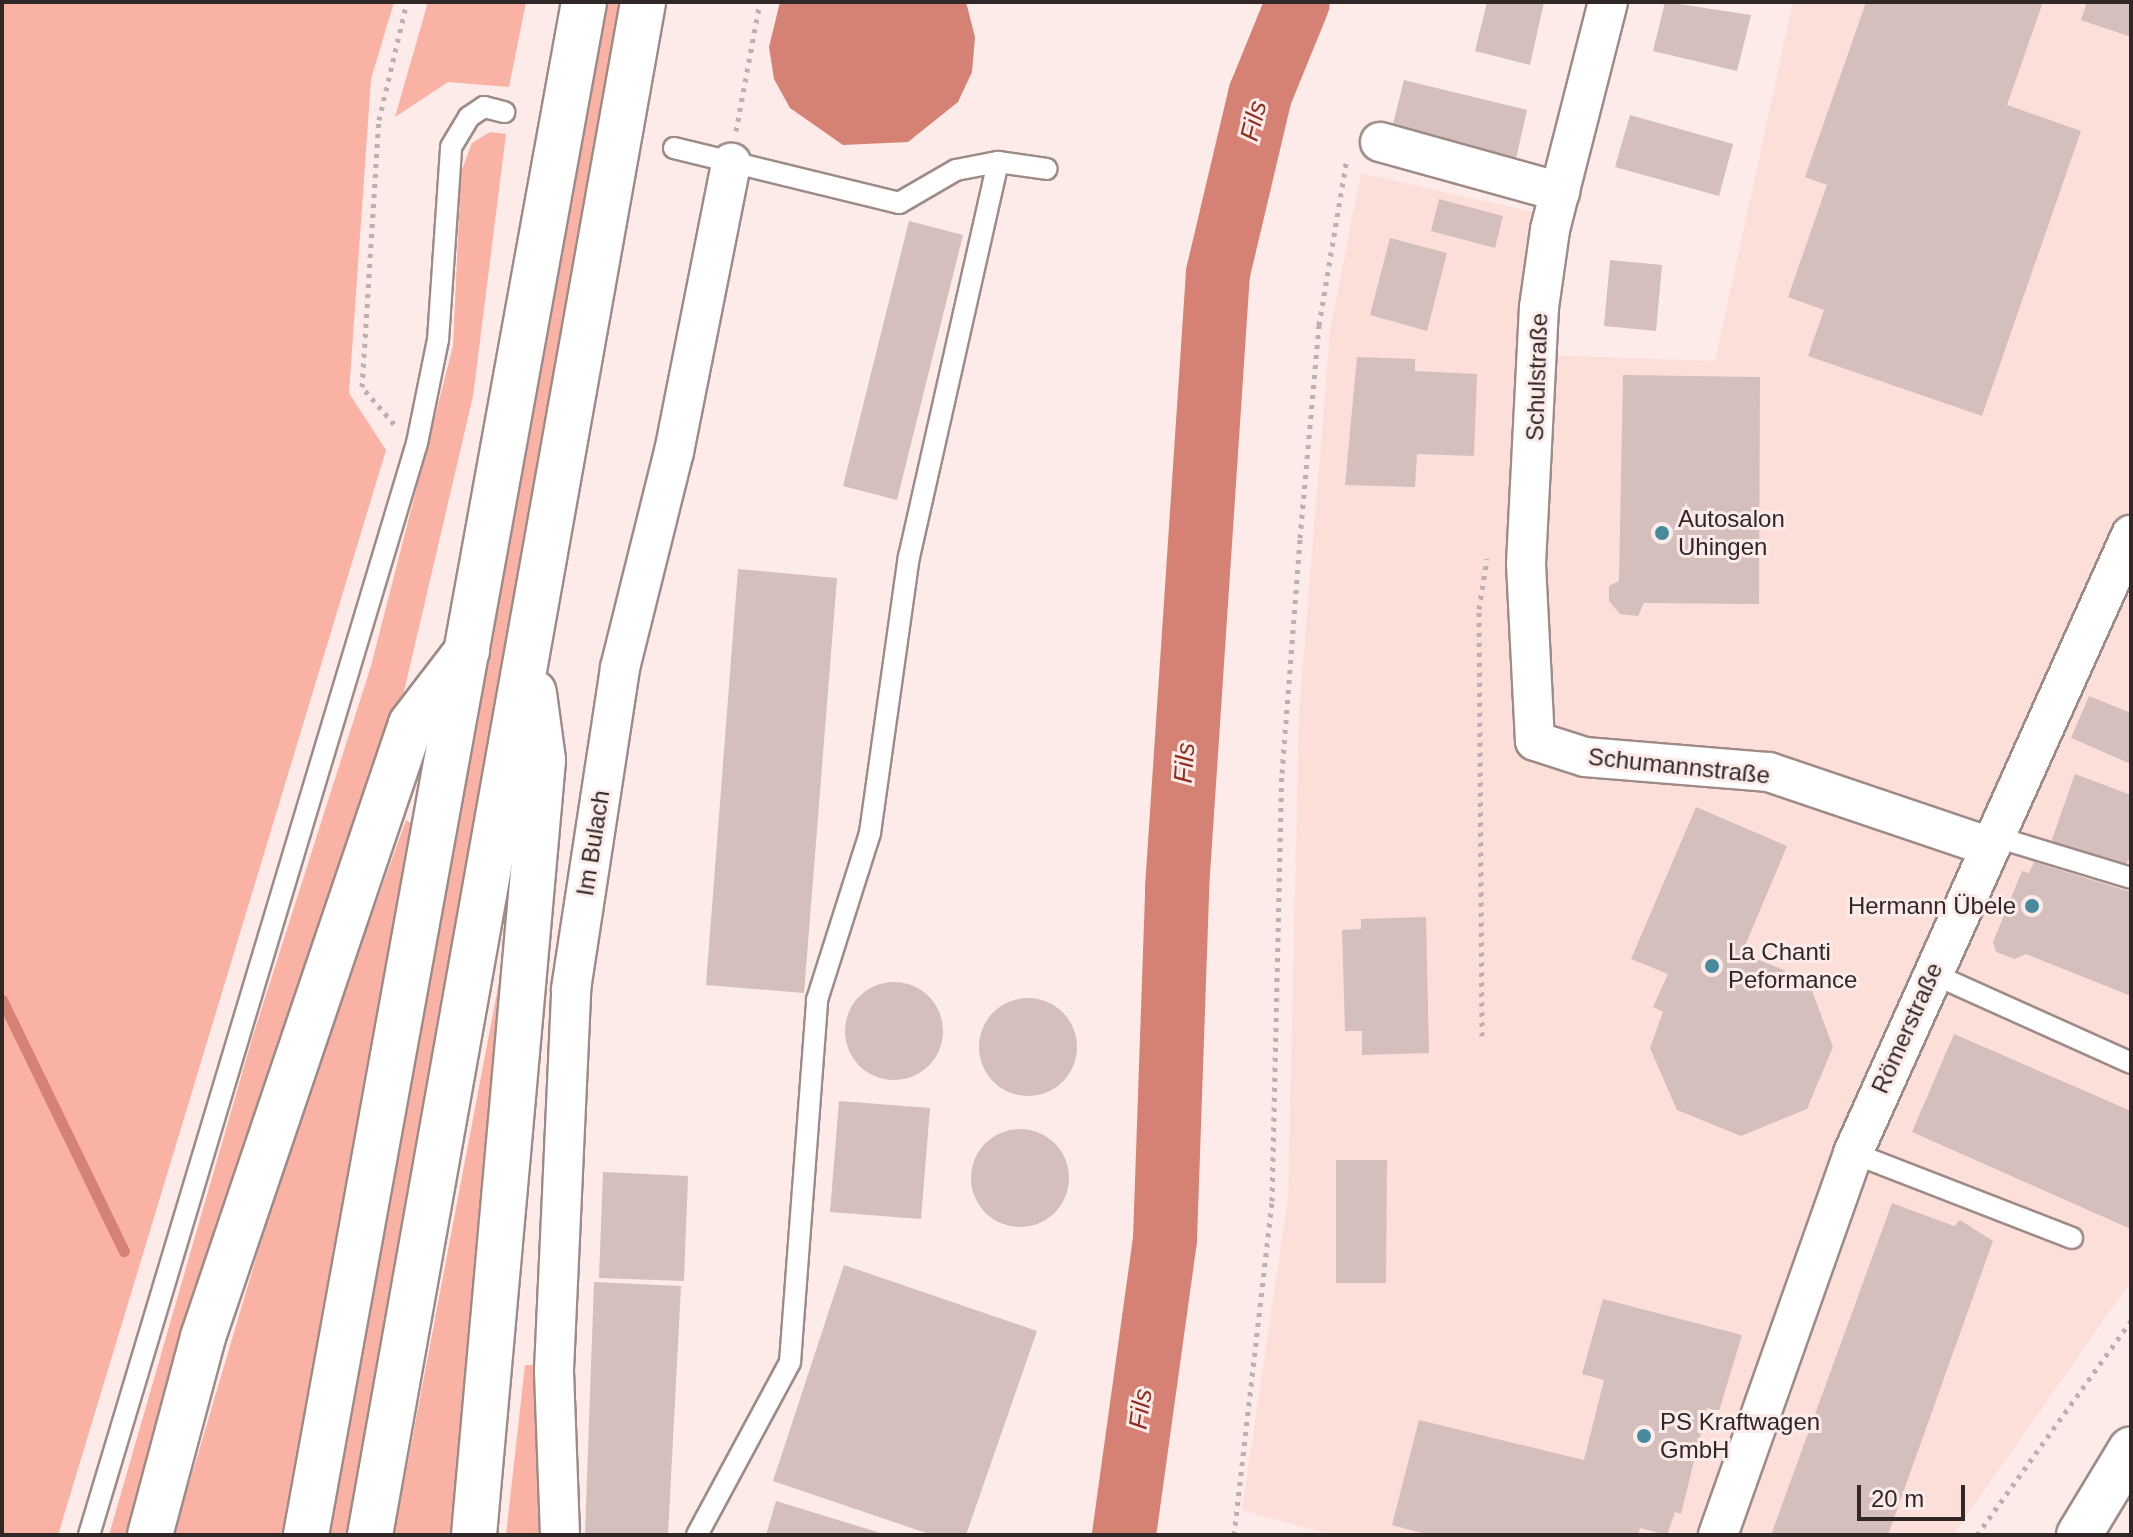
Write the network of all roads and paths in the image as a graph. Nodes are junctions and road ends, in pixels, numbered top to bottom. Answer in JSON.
{"nodes":[{"id":1,"x":407,"y":2,"type":"edge"},
{"id":2,"x":584,"y":2,"type":"edge"},
{"id":3,"x":643,"y":2,"type":"edge"},
{"id":4,"x":760,"y":2,"type":"edge"},
{"id":5,"x":1608,"y":2,"type":"edge"},
{"id":6,"x":504,"y":112,"type":"dead end"},
{"id":7,"x":1380,"y":142,"type":"joint"},
{"id":8,"x":674,"y":148,"type":"dead end"},
{"id":9,"x":998,"y":162,"type":"junction"},
{"id":10,"x":731,"y":163,"type":"junction"},
{"id":11,"x":1047,"y":169,"type":"dead end"},
{"id":12,"x":1560,"y":192,"type":"junction"},
{"id":13,"x":417,"y":443,"type":"junction"},
{"id":14,"x":1491,"y":550,"type":"dead end"},
{"id":15,"x":2127,"y":558,"type":"edge"},
{"id":16,"x":471,"y":646,"type":"junction"},
{"id":17,"x":529,"y":653,"type":"junction"},
{"id":18,"x":1551,"y":751,"type":"joint"},
{"id":19,"x":1990,"y":841,"type":"junction"},
{"id":20,"x":2131,"y":878,"type":"edge"},
{"id":21,"x":1931,"y":973,"type":"junction"},
{"id":22,"x":1482,"y":1036,"type":"dead end"},
{"id":23,"x":2131,"y":1063,"type":"edge"},
{"id":24,"x":1853,"y":1153,"type":"junction"},
{"id":25,"x":2072,"y":1238,"type":"dead end"},
{"id":26,"x":2131,"y":1321,"type":"edge"},
{"id":27,"x":2131,"y":1449,"type":"edge"},
{"id":28,"x":89,"y":1535,"type":"edge"},
{"id":29,"x":150,"y":1535,"type":"edge"},
{"id":30,"x":306,"y":1535,"type":"edge"},
{"id":31,"x":370,"y":1535,"type":"edge"},
{"id":32,"x":474,"y":1535,"type":"edge"},
{"id":33,"x":560,"y":1535,"type":"edge"},
{"id":34,"x":697,"y":1535,"type":"edge"},
{"id":35,"x":1234,"y":1535,"type":"edge"},
{"id":36,"x":1718,"y":1535,"type":"edge"},
{"id":37,"x":1977,"y":1535,"type":"edge"},
{"id":38,"x":2079,"y":1535,"type":"edge"}],
"edges":[{"from":1,"to":13,"type":"path"},
{"from":2,"to":16,"type":"main road"},
{"from":3,"to":17,"type":"main road"},
{"from":4,"to":10,"type":"path"},
{"from":5,"to":12,"type":"street","name":"Schulstraße"},
{"from":6,"to":13,"type":"lane"},
{"from":7,"to":12,"type":"street"},
{"from":7,"to":35,"type":"path"},
{"from":8,"to":10,"type":"lane"},
{"from":9,"to":10,"type":"lane"},
{"from":9,"to":11,"type":"lane"},
{"from":9,"to":34,"type":"lane"},
{"from":10,"to":33,"type":"street","name":"Im Bulach"},
{"from":12,"to":18,"type":"street","name":"Schulstraße"},
{"from":13,"to":28,"type":"lane"},
{"from":14,"to":22,"type":"path"},
{"from":15,"to":19,"type":"street","name":"Römerstraße"},
{"from":16,"to":29,"type":"main road"},
{"from":16,"to":30,"type":"main road"},
{"from":17,"to":31,"type":"main road"},
{"from":17,"to":32,"type":"main road"},
{"from":18,"to":19,"type":"street","name":"Schumannstraße"},
{"from":19,"to":20,"type":"lane"},
{"from":19,"to":21,"type":"street","name":"Römerstraße"},
{"from":21,"to":23,"type":"lane"},
{"from":21,"to":24,"type":"street","name":"Römerstraße"},
{"from":24,"to":25,"type":"lane"},
{"from":24,"to":36,"type":"street","name":"Römerstraße"},
{"from":26,"to":37,"type":"path"},
{"from":27,"to":38,"type":"main road"}]}
